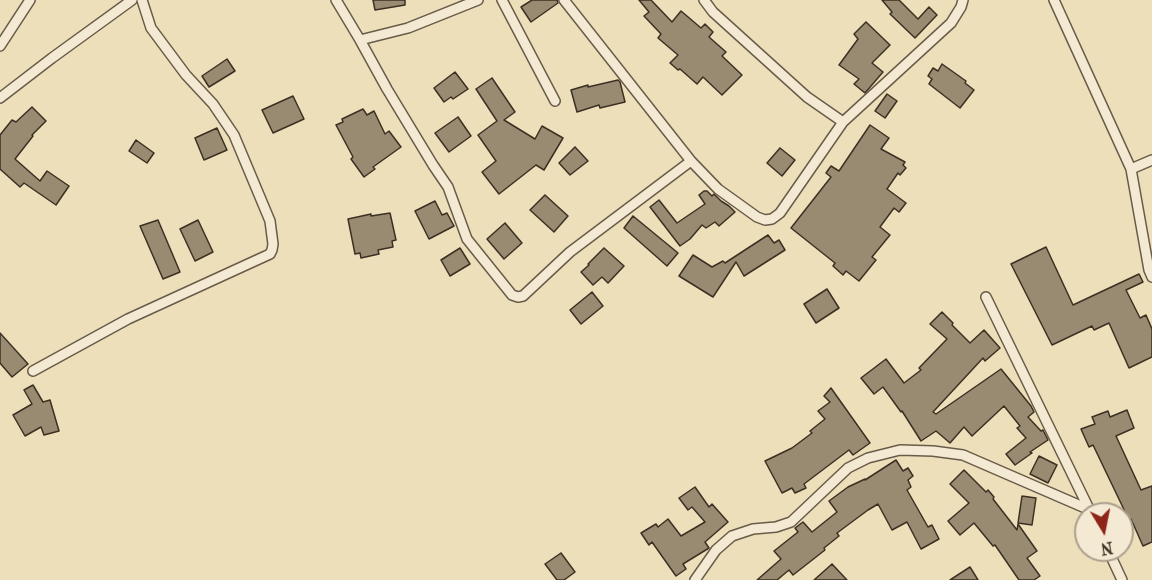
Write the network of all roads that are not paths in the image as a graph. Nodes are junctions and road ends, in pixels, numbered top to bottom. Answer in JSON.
{"nodes":[{"id":1,"x":30,"y":0,"type":"edge"},
{"id":2,"x":132,"y":0,"type":"edge"},
{"id":3,"x":142,"y":0,"type":"edge"},
{"id":4,"x":336,"y":0,"type":"edge"},
{"id":5,"x":478,"y":0,"type":"edge"},
{"id":6,"x":502,"y":0,"type":"edge"},
{"id":7,"x":564,"y":0,"type":"edge"},
{"id":8,"x":704,"y":0,"type":"edge"},
{"id":9,"x":963,"y":0,"type":"edge"},
{"id":10,"x":1054,"y":0,"type":"edge"},
{"id":11,"x":360,"y":40,"type":"junction"},
{"id":12,"x":0,"y":46,"type":"edge"},
{"id":13,"x":0,"y":98,"type":"edge"},
{"id":14,"x":555,"y":101,"type":"dead end"},
{"id":15,"x":843,"y":122,"type":"junction"},
{"id":16,"x":1152,"y":160,"type":"edge"},
{"id":17,"x":691,"y":161,"type":"junction"},
{"id":18,"x":1131,"y":169,"type":"junction"},
{"id":19,"x":1152,"y":277,"type":"edge"},
{"id":20,"x":986,"y":297,"type":"dead end"},
{"id":21,"x":33,"y":371,"type":"dead end"},
{"id":22,"x":1086,"y":502,"type":"edge"},
{"id":23,"x":1074,"y":504,"type":"edge"},
{"id":24,"x":1114,"y":562,"type":"edge"},
{"id":25,"x":695,"y":580,"type":"edge"},
{"id":26,"x":1122,"y":580,"type":"edge"}],
"edges":[{"from":1,"to":12,"type":"street"},
{"from":2,"to":13,"type":"street"},
{"from":3,"to":21,"type":"street"},
{"from":4,"to":11,"type":"street"},
{"from":5,"to":11,"type":"street"},
{"from":6,"to":14,"type":"street"},
{"from":7,"to":17,"type":"street"},
{"from":8,"to":15,"type":"street"},
{"from":9,"to":15,"type":"street"},
{"from":10,"to":18,"type":"street"},
{"from":11,"to":17,"type":"street"},
{"from":15,"to":17,"type":"street"},
{"from":16,"to":18,"type":"street"},
{"from":18,"to":19,"type":"street"},
{"from":20,"to":22,"type":"street"},
{"from":23,"to":25,"type":"street"},
{"from":24,"to":26,"type":"street"}]}
